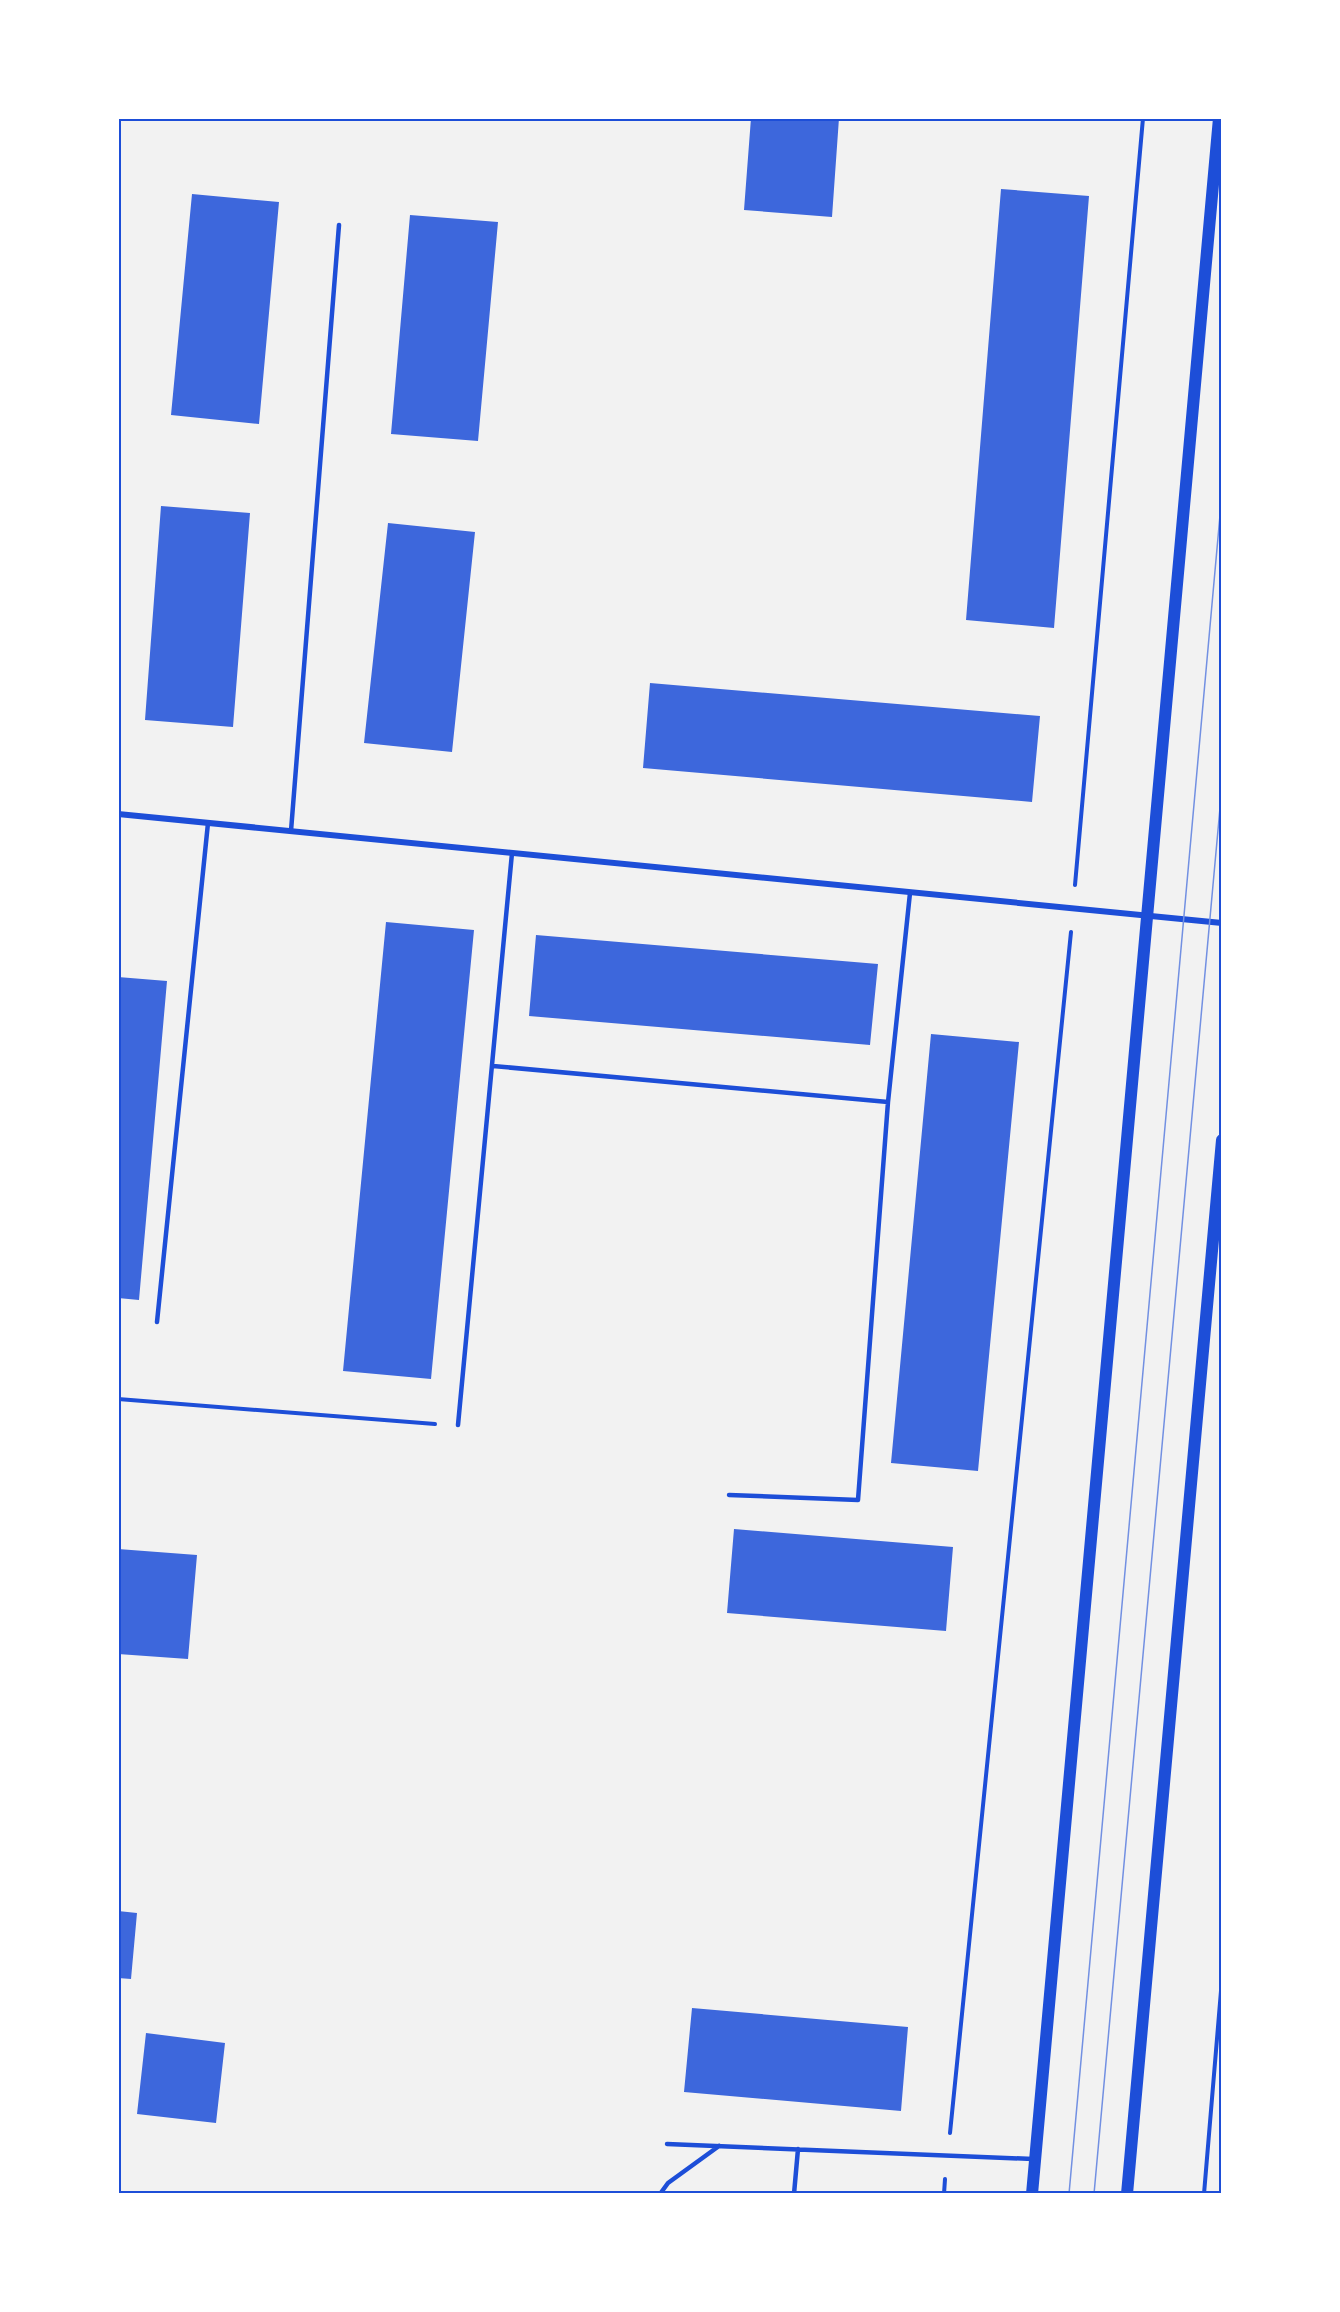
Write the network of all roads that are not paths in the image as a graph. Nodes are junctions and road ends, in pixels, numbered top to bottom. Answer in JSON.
{"nodes":[{"id":1,"x":1219,"y":118,"type":"edge"},
{"id":2,"x":339,"y":225,"type":"dead end"},
{"id":3,"x":118,"y":814,"type":"edge"},
{"id":4,"x":208,"y":823,"type":"junction"},
{"id":5,"x":291,"y":831,"type":"junction"},
{"id":6,"x":512,"y":853,"type":"junction"},
{"id":7,"x":910,"y":893,"type":"junction"},
{"id":8,"x":1147,"y":917,"type":"junction"},
{"id":9,"x":1221,"y":923,"type":"edge"},
{"id":10,"x":493,"y":1066,"type":"junction"},
{"id":11,"x":888,"y":1102,"type":"junction"},
{"id":12,"x":1221,"y":1140,"type":"edge"},
{"id":13,"x":157,"y":1322,"type":"dead end"},
{"id":14,"x":458,"y":1425,"type":"road end"},
{"id":15,"x":729,"y":1495,"type":"dead end"},
{"id":16,"x":667,"y":2145,"type":"dead end"},
{"id":17,"x":719,"y":2146,"type":"junction"},
{"id":18,"x":798,"y":2150,"type":"junction"},
{"id":19,"x":1035,"y":2159,"type":"junction"},
{"id":20,"x":660,"y":2193,"type":"edge"},
{"id":21,"x":794,"y":2193,"type":"edge"},
{"id":22,"x":1032,"y":2193,"type":"edge"},
{"id":23,"x":1127,"y":2193,"type":"edge"}],
"edges":[{"from":1,"to":8,"type":"main road"},
{"from":2,"to":5,"type":"lane"},
{"from":3,"to":4,"type":"street"},
{"from":4,"to":5,"type":"street"},
{"from":4,"to":13,"type":"lane"},
{"from":5,"to":6,"type":"street"},
{"from":6,"to":7,"type":"street"},
{"from":6,"to":10,"type":"lane"},
{"from":7,"to":8,"type":"street"},
{"from":7,"to":11,"type":"lane"},
{"from":8,"to":9,"type":"street"},
{"from":8,"to":19,"type":"main road"},
{"from":10,"to":11,"type":"lane"},
{"from":10,"to":14,"type":"lane"},
{"from":11,"to":15,"type":"lane"},
{"from":12,"to":23,"type":"main road"},
{"from":16,"to":17,"type":"lane"},
{"from":17,"to":18,"type":"lane"},
{"from":17,"to":20,"type":"lane"},
{"from":18,"to":19,"type":"lane"},
{"from":18,"to":21,"type":"lane"},
{"from":19,"to":22,"type":"main road"}]}
